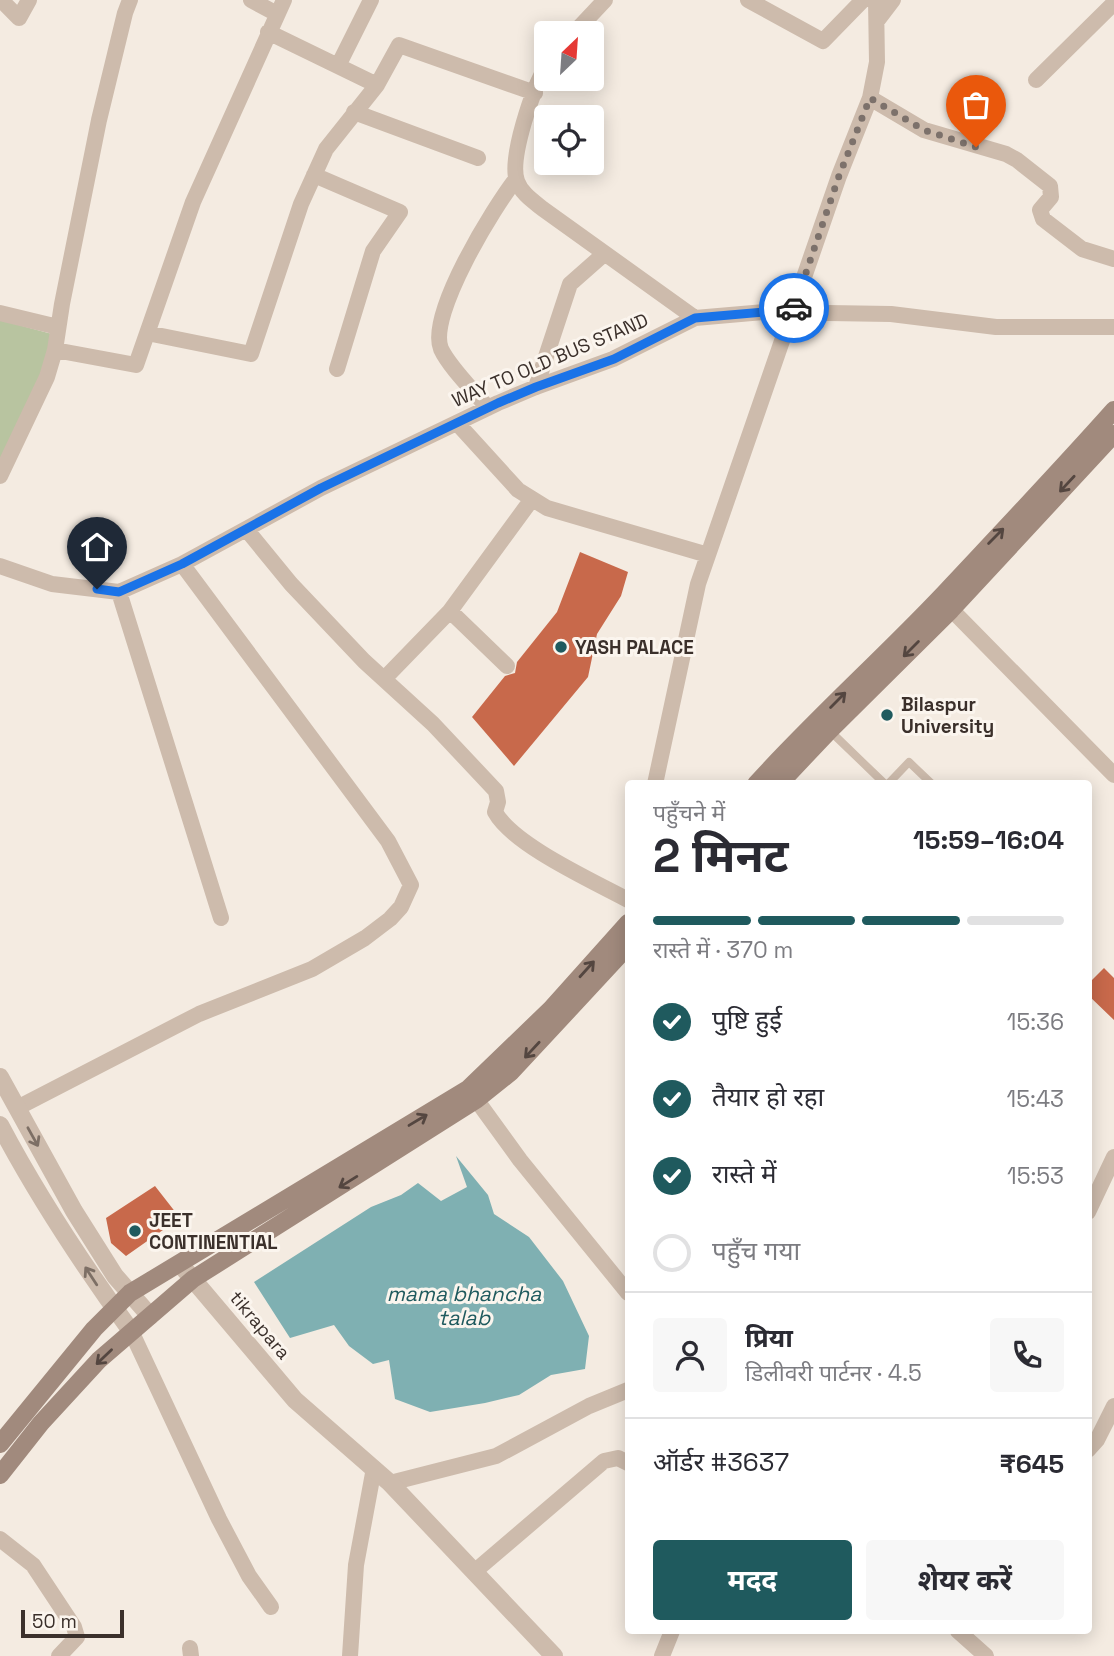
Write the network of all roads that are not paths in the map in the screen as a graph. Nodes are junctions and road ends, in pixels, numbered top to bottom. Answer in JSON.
{"nodes":[{"id":1,"x":1,"y":0,"type":"edge"},
{"id":2,"x":30,"y":0,"type":"edge"},
{"id":3,"x":130,"y":0,"type":"edge"},
{"id":4,"x":251,"y":0,"type":"edge"},
{"id":5,"x":371,"y":0,"type":"edge"},
{"id":6,"x":605,"y":0,"type":"edge"},
{"id":7,"x":748,"y":0,"type":"edge"},
{"id":8,"x":863,"y":0,"type":"edge"},
{"id":9,"x":876,"y":0,"type":"edge"},
{"id":10,"x":893,"y":0,"type":"edge"},
{"id":11,"x":1114,"y":3,"type":"edge"},
{"id":12,"x":280,"y":7,"type":"edge"},
{"id":13,"x":585,"y":21,"type":"edge"},
{"id":14,"x":877,"y":21,"type":"junction"},
{"id":15,"x":268,"y":32,"type":"junction"},
{"id":16,"x":338,"y":66,"type":"junction"},
{"id":17,"x":1035,"y":80,"type":"dead end"},
{"id":18,"x":377,"y":85,"type":"junction"},
{"id":19,"x":535,"y":93,"type":"joint"},
{"id":20,"x":870,"y":98,"type":"junction"},
{"id":21,"x":354,"y":112,"type":"junction"},
{"id":22,"x":478,"y":158,"type":"dead end"},
{"id":23,"x":314,"y":175,"type":"junction"},
{"id":24,"x":516,"y":179,"type":"junction"},
{"id":25,"x":604,"y":254,"type":"junction"},
{"id":26,"x":1114,"y":259,"type":"edge"},
{"id":27,"x":0,"y":313,"type":"edge"},
{"id":28,"x":792,"y":313,"type":"junction"},
{"id":29,"x":695,"y":318,"type":"junction"},
{"id":30,"x":58,"y":327,"type":"junction"},
{"id":31,"x":1114,"y":327,"type":"edge"},
{"id":32,"x":147,"y":333,"type":"junction"},
{"id":33,"x":55,"y":350,"type":"junction"},
{"id":34,"x":337,"y":369,"type":"dead end"},
{"id":35,"x":536,"y":387,"type":"junction"},
{"id":36,"x":488,"y":408,"type":"junction"},
{"id":37,"x":1114,"y":410,"type":"edge"},
{"id":38,"x":457,"y":423,"type":"junction"},
{"id":39,"x":1114,"y":434,"type":"edge"},
{"id":40,"x":0,"y":475,"type":"edge"},
{"id":41,"x":532,"y":499,"type":"junction"},
{"id":42,"x":246,"y":529,"type":"junction"},
{"id":43,"x":708,"y":555,"type":"junction"},
{"id":44,"x":182,"y":564,"type":"junction"},
{"id":45,"x":0,"y":566,"type":"edge"},
{"id":46,"x":119,"y":592,"type":"junction"},
{"id":47,"x":945,"y":604,"type":"junction"},
{"id":48,"x":450,"y":611,"type":"junction"},
{"id":49,"x":507,"y":666,"type":"dead end"},
{"id":50,"x":384,"y":679,"type":"junction"},
{"id":51,"x":824,"y":724,"type":"junction"},
{"id":52,"x":1114,"y":775,"type":"edge"},
{"id":53,"x":656,"y":780,"type":"edge"},
{"id":54,"x":761,"y":780,"type":"edge"},
{"id":55,"x":782,"y":780,"type":"edge"},
{"id":56,"x":882,"y":780,"type":"edge"},
{"id":57,"x":890,"y":780,"type":"edge"},
{"id":58,"x":928,"y":780,"type":"edge"},
{"id":59,"x":625,"y":898,"type":"edge"},
{"id":60,"x":221,"y":918,"type":"dead end"},
{"id":61,"x":625,"y":926,"type":"edge"},
{"id":62,"x":625,"y":949,"type":"edge"},
{"id":63,"x":0,"y":1077,"type":"edge"},
{"id":64,"x":472,"y":1095,"type":"junction"},
{"id":65,"x":17,"y":1108,"type":"junction"},
{"id":66,"x":0,"y":1125,"type":"edge"},
{"id":67,"x":1114,"y":1157,"type":"edge"},
{"id":68,"x":1092,"y":1204,"type":"edge"},
{"id":69,"x":180,"y":1264,"type":"junction"},
{"id":70,"x":193,"y":1279,"type":"junction"},
{"id":71,"x":625,"y":1289,"type":"edge"},
{"id":72,"x":130,"y":1293,"type":"junction"},
{"id":73,"x":114,"y":1309,"type":"junction"},
{"id":74,"x":150,"y":1316,"type":"junction"},
{"id":75,"x":131,"y":1331,"type":"junction"},
{"id":76,"x":625,"y":1391,"type":"edge"},
{"id":77,"x":1114,"y":1406,"type":"edge"},
{"id":78,"x":3,"y":1433,"type":"edge"},
{"id":79,"x":1092,"y":1446,"type":"edge"},
{"id":80,"x":625,"y":1462,"type":"edge"},
{"id":81,"x":374,"y":1468,"type":"junction"},
{"id":82,"x":0,"y":1475,"type":"edge"},
{"id":83,"x":390,"y":1483,"type":"junction"},
{"id":84,"x":0,"y":1539,"type":"edge"},
{"id":85,"x":474,"y":1572,"type":"junction"},
{"id":86,"x":271,"y":1607,"type":"dead end"},
{"id":87,"x":671,"y":1634,"type":"edge"},
{"id":88,"x":961,"y":1634,"type":"edge"},
{"id":89,"x":980,"y":1655,"type":"edge"},
{"id":90,"x":60,"y":1656,"type":"edge"},
{"id":91,"x":350,"y":1656,"type":"edge"},
{"id":92,"x":554,"y":1656,"type":"edge"},
{"id":93,"x":662,"y":1656,"type":"edge"}],
"edges":[{"from":1,"to":2,"type":"street"},
{"from":3,"to":30,"type":"street"},
{"from":4,"to":12,"type":"street"},
{"from":5,"to":16,"type":"street"},
{"from":6,"to":13,"type":"street"},
{"from":7,"to":8,"type":"street"},
{"from":9,"to":14,"type":"street"},
{"from":10,"to":14,"type":"street"},
{"from":11,"to":17,"type":"street"},
{"from":12,"to":15,"type":"street"},
{"from":14,"to":20,"type":"street"},
{"from":15,"to":16,"type":"street"},
{"from":15,"to":32,"type":"street"},
{"from":16,"to":18,"type":"street"},
{"from":18,"to":19,"type":"street"},
{"from":18,"to":21,"type":"street"},
{"from":19,"to":24,"type":"street"},
{"from":20,"to":26,"type":"street"},
{"from":20,"to":28,"type":"street"},
{"from":21,"to":22,"type":"street"},
{"from":21,"to":23,"type":"street"},
{"from":23,"to":32,"type":"street"},
{"from":23,"to":34,"type":"street"},
{"from":24,"to":25,"type":"street"},
{"from":24,"to":36,"type":"street"},
{"from":25,"to":29,"type":"street"},
{"from":25,"to":35,"type":"street"},
{"from":27,"to":30,"type":"street"},
{"from":28,"to":29,"type":"street","name":"WAY TO OLD BUS STAND"},
{"from":28,"to":31,"type":"street","name":"WAY TO OLD BUS STAND"},
{"from":28,"to":43,"type":"street"},
{"from":29,"to":35,"type":"street","name":"WAY TO OLD BUS STAND"},
{"from":30,"to":33,"type":"street"},
{"from":32,"to":33,"type":"street"},
{"from":33,"to":40,"type":"street"},
{"from":35,"to":36,"type":"street","name":"WAY TO OLD BUS STAND"},
{"from":36,"to":38,"type":"street","name":"WAY TO OLD BUS STAND"},
{"from":47,"to":37,"type":"main road","one_way":true},
{"from":38,"to":41,"type":"street"},
{"from":38,"to":42,"type":"street","name":"WAY TO OLD BUS STAND"},
{"from":39,"to":47,"type":"main road","one_way":true},
{"from":41,"to":43,"type":"street"},
{"from":41,"to":48,"type":"street"},
{"from":42,"to":44,"type":"street","name":"WAY TO OLD BUS STAND"},
{"from":42,"to":50,"type":"street"},
{"from":43,"to":53,"type":"street"},
{"from":44,"to":46,"type":"street","name":"WAY TO OLD BUS STAND"},
{"from":44,"to":65,"type":"street"},
{"from":45,"to":46,"type":"street"},
{"from":46,"to":60,"type":"street"},
{"from":47,"to":51,"type":"main road"},
{"from":47,"to":52,"type":"street"},
{"from":48,"to":49,"type":"street"},
{"from":48,"to":50,"type":"street"},
{"from":50,"to":59,"type":"street"},
{"from":51,"to":54,"type":"main road"},
{"from":51,"to":55,"type":"main road"},
{"from":51,"to":56,"type":"lane"},
{"from":57,"to":58,"type":"lane"},
{"from":64,"to":61,"type":"main road","one_way":true},
{"from":62,"to":64,"type":"main road","one_way":true},
{"from":63,"to":65,"type":"street"},
{"from":69,"to":64,"type":"main road","one_way":true},
{"from":64,"to":70,"type":"main road","one_way":true},
{"from":64,"to":71,"type":"street"},
{"from":65,"to":72,"type":"street","one_way":true},
{"from":73,"to":66,"type":"street","one_way":true},
{"from":67,"to":68,"type":"street"},
{"from":69,"to":70,"type":"street","name":"tikrapara"},
{"from":69,"to":72,"type":"main road"},
{"from":70,"to":74,"type":"main road"},
{"from":70,"to":81,"type":"street","name":"tikrapara"},
{"from":72,"to":73,"type":"main road"},
{"from":72,"to":74,"type":"street"},
{"from":73,"to":75,"type":"street"},
{"from":73,"to":78,"type":"main road"},
{"from":74,"to":75,"type":"main road"},
{"from":75,"to":82,"type":"main road","one_way":true},
{"from":75,"to":86,"type":"street"},
{"from":76,"to":83,"type":"street"},
{"from":77,"to":79,"type":"street"},
{"from":80,"to":85,"type":"street"},
{"from":81,"to":83,"type":"street","name":"tikrapara"},
{"from":81,"to":91,"type":"street"},
{"from":83,"to":85,"type":"street","name":"tikrapara"},
{"from":84,"to":90,"type":"street"},
{"from":85,"to":92,"type":"street","name":"tikrapara"},
{"from":87,"to":93,"type":"street"},
{"from":88,"to":89,"type":"street"}]}
